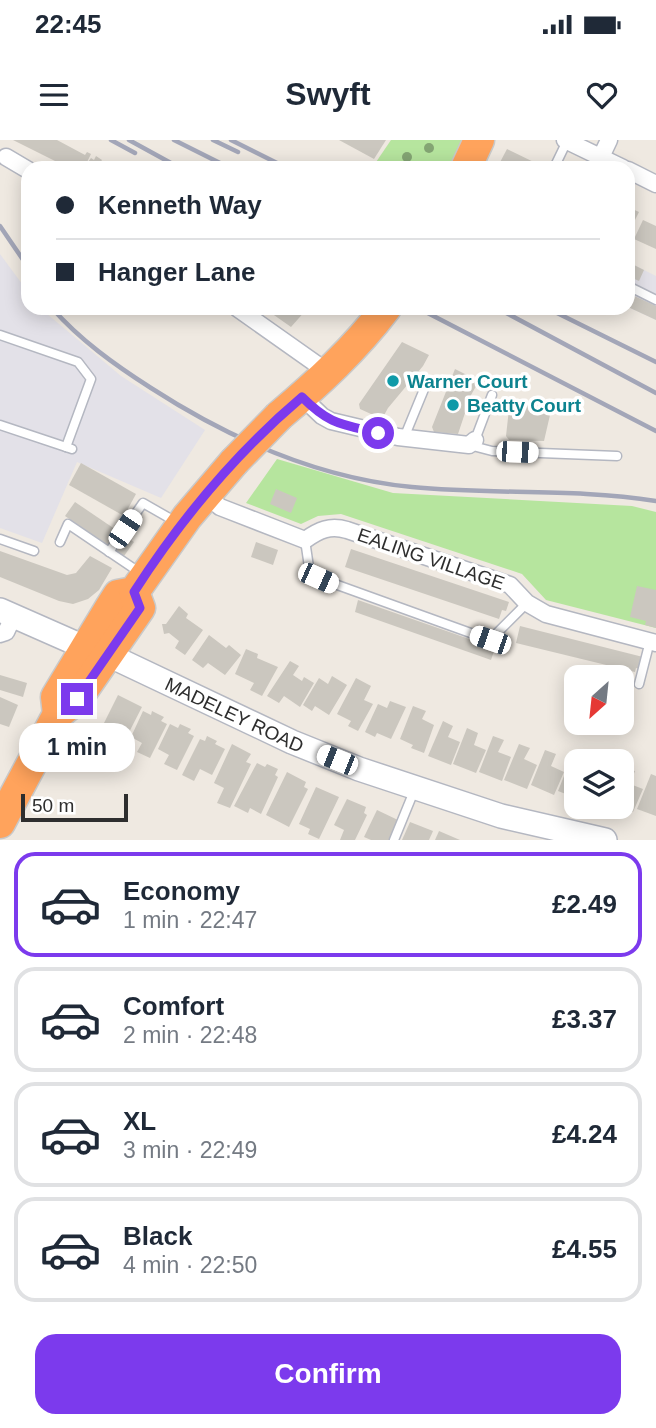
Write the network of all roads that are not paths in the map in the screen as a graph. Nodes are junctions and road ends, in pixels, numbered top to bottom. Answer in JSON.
{"nodes":[{"id":1,"x":479,"y":140,"type":"edge"},
{"id":2,"x":566,"y":140,"type":"edge"},
{"id":3,"x":609,"y":140,"type":"edge"},
{"id":4,"x":6,"y":157,"type":"dead end"},
{"id":5,"x":601,"y":158,"type":"junction"},
{"id":6,"x":469,"y":161,"type":"edge"},
{"id":7,"x":557,"y":161,"type":"edge"},
{"id":8,"x":608,"y":161,"type":"edge"},
{"id":9,"x":21,"y":166,"type":"edge"},
{"id":10,"x":635,"y":174,"type":"edge"},
{"id":11,"x":656,"y":184,"type":"edge"},
{"id":12,"x":635,"y":290,"type":"edge"},
{"id":13,"x":656,"y":300,"type":"edge"},
{"id":14,"x":247,"y":315,"type":"edge"},
{"id":15,"x":380,"y":315,"type":"edge"},
{"id":16,"x":0,"y":335,"type":"edge"},
{"id":17,"x":329,"y":373,"type":"junction"},
{"id":18,"x":427,"y":382,"type":"dead end"},
{"id":19,"x":492,"y":395,"type":"dead end"},
{"id":20,"x":302,"y":397,"type":"junction"},
{"id":21,"x":0,"y":425,"type":"edge"},
{"id":22,"x":404,"y":438,"type":"junction"},
{"id":23,"x":472,"y":442,"type":"junction"},
{"id":24,"x":617,"y":456,"type":"dead end"},
{"id":25,"x":196,"y":506,"type":"junction"},
{"id":26,"x":0,"y":539,"type":"edge"},
{"id":27,"x":304,"y":540,"type":"junction"},
{"id":28,"x":60,"y":542,"type":"dead end"},
{"id":29,"x":34,"y":551,"type":"dead end"},
{"id":30,"x":109,"y":552,"type":"junction"},
{"id":31,"x":140,"y":583,"type":"junction"},
{"id":32,"x":527,"y":603,"type":"junction"},
{"id":33,"x":7,"y":612,"type":"edge"},
{"id":34,"x":0,"y":634,"type":"edge"},
{"id":35,"x":653,"y":642,"type":"edge"},
{"id":36,"x":95,"y":651,"type":"junction"},
{"id":37,"x":639,"y":684,"type":"dead end"},
{"id":38,"x":415,"y":788,"type":"junction"},
{"id":39,"x":0,"y":823,"type":"edge"},
{"id":40,"x":394,"y":840,"type":"edge"},
{"id":41,"x":606,"y":840,"type":"edge"}],
"edges":[{"from":1,"to":6,"type":"highway"},
{"from":2,"to":5,"type":"street"},
{"from":2,"to":7,"type":"lane"},
{"from":3,"to":5,"type":"street"},
{"from":4,"to":9,"type":"street"},
{"from":5,"to":8,"type":"street"},
{"from":10,"to":11,"type":"street"},
{"from":12,"to":13,"type":"lane"},
{"from":14,"to":17,"type":"street"},
{"from":15,"to":17,"type":"highway"},
{"from":16,"to":21,"type":"lane"},
{"from":17,"to":20,"type":"highway"},
{"from":18,"to":22,"type":"lane"},
{"from":19,"to":23,"type":"lane"},
{"from":20,"to":22,"type":"street"},
{"from":20,"to":25,"type":"highway","bridge":true},
{"from":22,"to":23,"type":"street"},
{"from":23,"to":24,"type":"lane"},
{"from":25,"to":27,"type":"street"},
{"from":25,"to":30,"type":"lane"},
{"from":25,"to":31,"type":"highway"},
{"from":26,"to":29,"type":"lane"},
{"from":27,"to":32,"type":"street","name":"EALING VILLAGE"},
{"from":27,"to":32,"type":"lane"},
{"from":28,"to":30,"type":"lane"},
{"from":30,"to":31,"type":"lane"},
{"from":31,"to":36,"type":"highway"},
{"from":32,"to":35,"type":"street","name":"EALING VILLAGE"},
{"from":33,"to":34,"type":"street"},
{"from":33,"to":36,"type":"street","name":"MADELEY ROAD"},
{"from":35,"to":37,"type":"lane"},
{"from":36,"to":38,"type":"street","name":"MADELEY ROAD"},
{"from":36,"to":39,"type":"highway"},
{"from":38,"to":40,"type":"lane"},
{"from":38,"to":41,"type":"street","name":"MADELEY ROAD"}]}
